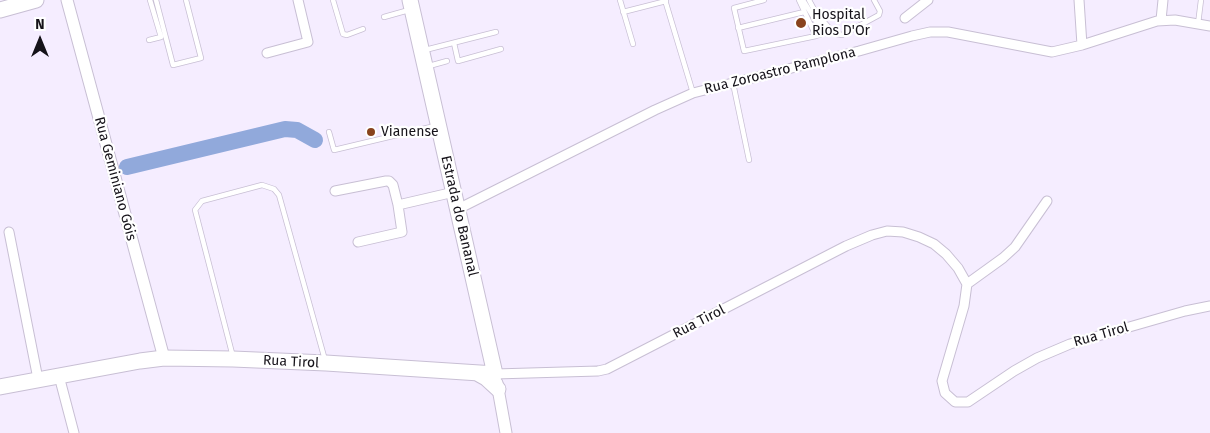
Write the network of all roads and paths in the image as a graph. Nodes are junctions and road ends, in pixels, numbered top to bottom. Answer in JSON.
{"nodes":[{"id":1,"x":36,"y":0,"type":"edge"},
{"id":2,"x":67,"y":0,"type":"edge"},
{"id":3,"x":150,"y":0,"type":"edge"},
{"id":4,"x":156,"y":0,"type":"edge"},
{"id":5,"x":186,"y":0,"type":"edge"},
{"id":6,"x":298,"y":0,"type":"edge"},
{"id":7,"x":333,"y":0,"type":"edge"},
{"id":8,"x":620,"y":0,"type":"edge"},
{"id":9,"x":666,"y":0,"type":"edge"},
{"id":10,"x":764,"y":0,"type":"edge"},
{"id":11,"x":799,"y":0,"type":"edge"},
{"id":12,"x":803,"y":0,"type":"edge"},
{"id":13,"x":809,"y":0,"type":"edge"},
{"id":14,"x":874,"y":0,"type":"edge"},
{"id":15,"x":928,"y":0,"type":"edge"},
{"id":16,"x":1079,"y":0,"type":"edge"},
{"id":17,"x":1163,"y":0,"type":"edge"},
{"id":18,"x":1201,"y":0,"type":"edge"},
{"id":19,"x":411,"y":5,"type":"edge"},
{"id":20,"x":0,"y":10,"type":"edge"},
{"id":21,"x":623,"y":12,"type":"junction"},
{"id":22,"x":804,"y":12,"type":"junction"},
{"id":23,"x":384,"y":17,"type":"dead end"},
{"id":24,"x":905,"y":18,"type":"dead end"},
{"id":25,"x":1161,"y":20,"type":"junction"},
{"id":26,"x":824,"y":22,"type":"junction"},
{"id":27,"x":1198,"y":24,"type":"junction"},
{"id":28,"x":1210,"y":26,"type":"edge"},
{"id":29,"x":738,"y":28,"type":"junction"},
{"id":30,"x":363,"y":29,"type":"dead end"},
{"id":31,"x":832,"y":31,"type":"junction"},
{"id":32,"x":496,"y":32,"type":"dead end"},
{"id":33,"x":816,"y":36,"type":"junction"},
{"id":34,"x":149,"y":40,"type":"dead end"},
{"id":35,"x":454,"y":43,"type":"junction"},
{"id":36,"x":633,"y":44,"type":"dead end"},
{"id":37,"x":1082,"y":45,"type":"junction"},
{"id":38,"x":501,"y":49,"type":"dead end"},
{"id":39,"x":422,"y":51,"type":"junction"},
{"id":40,"x":267,"y":53,"type":"dead end"},
{"id":41,"x":447,"y":61,"type":"dead end"},
{"id":42,"x":425,"y":67,"type":"junction"},
{"id":43,"x":733,"y":83,"type":"junction"},
{"id":44,"x":693,"y":93,"type":"junction"},
{"id":45,"x":439,"y":125,"type":"junction"},
{"id":46,"x":329,"y":132,"type":"dead end"},
{"id":47,"x":749,"y":160,"type":"dead end"},
{"id":48,"x":335,"y":191,"type":"dead end"},
{"id":49,"x":454,"y":192,"type":"junction"},
{"id":50,"x":1046,"y":201,"type":"dead end"},
{"id":51,"x":398,"y":205,"type":"junction"},
{"id":52,"x":458,"y":209,"type":"junction"},
{"id":53,"x":9,"y":232,"type":"dead end"},
{"id":54,"x":358,"y":242,"type":"dead end"},
{"id":55,"x":967,"y":284,"type":"junction"},
{"id":56,"x":1210,"y":306,"type":"edge"},
{"id":57,"x":486,"y":335,"type":"junction"},
{"id":58,"x":164,"y":358,"type":"junction"},
{"id":59,"x":233,"y":359,"type":"junction"},
{"id":60,"x":326,"y":364,"type":"junction"},
{"id":61,"x":459,"y":372,"type":"junction"},
{"id":62,"x":59,"y":376,"type":"junction"},
{"id":63,"x":38,"y":379,"type":"junction"},
{"id":64,"x":496,"y":382,"type":"junction"},
{"id":65,"x":0,"y":387,"type":"edge"},
{"id":66,"x":74,"y":433,"type":"edge"},
{"id":67,"x":506,"y":433,"type":"edge"}],
"edges":[{"from":1,"to":20,"type":"main road"},
{"from":2,"to":58,"type":"street","name":"Rua Geminiano Góis"},
{"from":3,"to":34,"type":"lane"},
{"from":4,"to":5,"type":"lane"},
{"from":6,"to":40,"type":"street"},
{"from":7,"to":30,"type":"lane"},
{"from":8,"to":21,"type":"lane"},
{"from":9,"to":21,"type":"lane"},
{"from":9,"to":44,"type":"lane"},
{"from":10,"to":29,"type":"lane"},
{"from":11,"to":22,"type":"lane"},
{"from":12,"to":26,"type":"lane"},
{"from":13,"to":26,"type":"lane"},
{"from":14,"to":31,"type":"lane"},
{"from":15,"to":24,"type":"street"},
{"from":16,"to":37,"type":"street"},
{"from":17,"to":25,"type":"street"},
{"from":18,"to":27,"type":"lane"},
{"from":19,"to":23,"type":"lane"},
{"from":19,"to":39,"type":"main road","name":"Estrada do Bananal"},
{"from":21,"to":36,"type":"lane"},
{"from":22,"to":29,"type":"lane"},
{"from":22,"to":33,"type":"lane"},
{"from":25,"to":27,"type":"street","name":"Rua Zoroastro Pamplona"},
{"from":25,"to":37,"type":"street","name":"Rua Zoroastro Pamplona"},
{"from":26,"to":31,"type":"lane"},
{"from":27,"to":28,"type":"street","name":"Rua Zoroastro Pamplona"},
{"from":29,"to":33,"type":"lane"},
{"from":31,"to":33,"type":"lane"},
{"from":32,"to":35,"type":"lane"},
{"from":35,"to":38,"type":"lane"},
{"from":35,"to":39,"type":"lane"},
{"from":37,"to":43,"type":"street","name":"Rua Zoroastro Pamplona"},
{"from":39,"to":42,"type":"main road","name":"Estrada do Bananal"},
{"from":41,"to":42,"type":"lane"},
{"from":42,"to":45,"type":"main road","name":"Estrada do Bananal"},
{"from":43,"to":44,"type":"street","name":"Rua Zoroastro Pamplona"},
{"from":43,"to":47,"type":"lane"},
{"from":44,"to":52,"type":"street","name":"Rua Zoroastro Pamplona"},
{"from":45,"to":46,"type":"lane"},
{"from":45,"to":49,"type":"main road","name":"Estrada do Bananal"},
{"from":48,"to":51,"type":"street"},
{"from":49,"to":51,"type":"street"},
{"from":49,"to":52,"type":"main road","name":"Estrada do Bananal"},
{"from":50,"to":55,"type":"street"},
{"from":51,"to":54,"type":"street"},
{"from":52,"to":57,"type":"main road","name":"Estrada do Bananal"},
{"from":53,"to":63,"type":"street"},
{"from":55,"to":56,"type":"street","name":"Rua Tirol"},
{"from":55,"to":64,"type":"street","name":"Rua Tirol"},
{"from":57,"to":61,"type":"main road"},
{"from":57,"to":64,"type":"main road","name":"Estrada do Bananal"},
{"from":58,"to":59,"type":"main road","name":"Rua Tirol"},
{"from":58,"to":62,"type":"main road","name":"Rua Tirol"},
{"from":59,"to":60,"type":"main road","name":"Rua Tirol"},
{"from":59,"to":60,"type":"lane"},
{"from":60,"to":61,"type":"main road","name":"Rua Tirol"},
{"from":61,"to":64,"type":"main road","name":"Rua Tirol"},
{"from":62,"to":63,"type":"main road","name":"Rua Tirol"},
{"from":62,"to":66,"type":"street"},
{"from":63,"to":65,"type":"main road","name":"Rua Tirol"},
{"from":64,"to":67,"type":"street","name":"Estrada do Bananal"}]}
